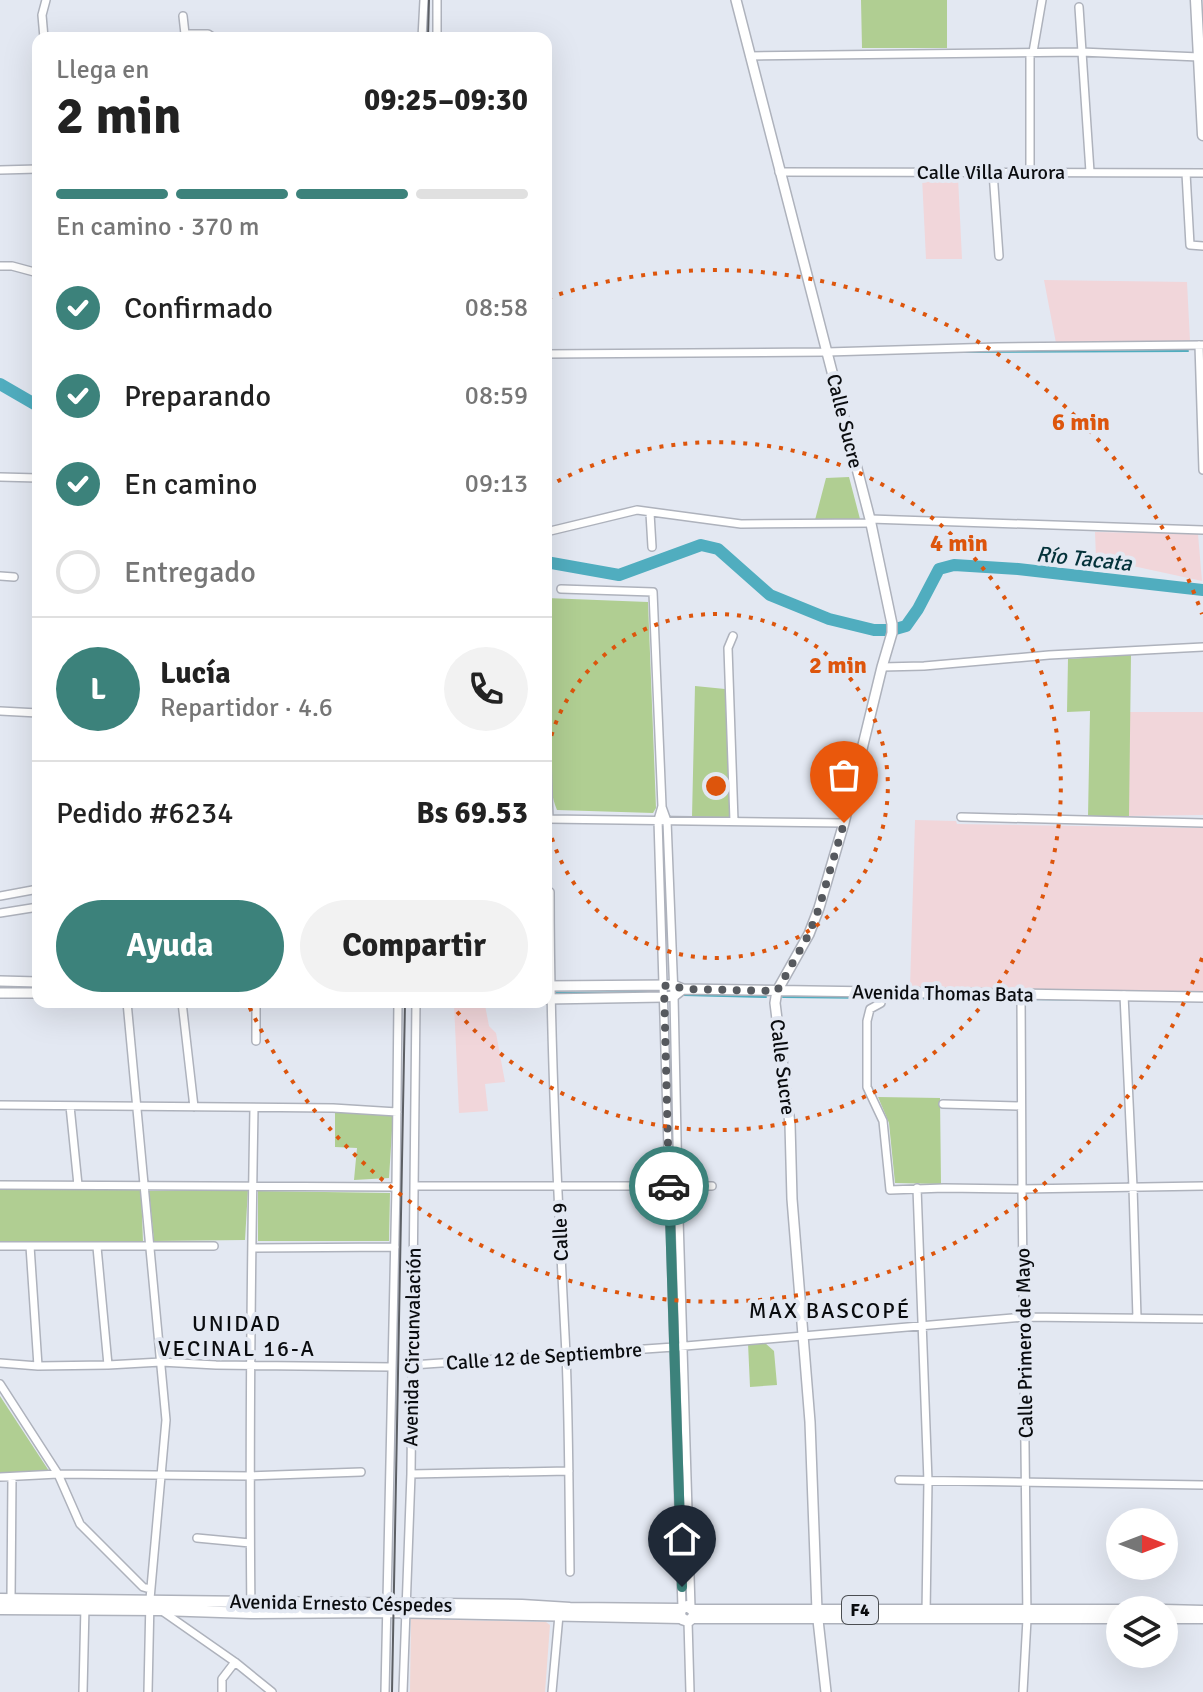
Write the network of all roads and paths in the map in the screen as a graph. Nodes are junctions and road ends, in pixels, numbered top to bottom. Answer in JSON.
{"nodes":[{"id":1,"x":46,"y":0,"type":"edge"},
{"id":2,"x":424,"y":0,"type":"edge"},
{"id":3,"x":437,"y":0,"type":"edge"},
{"id":4,"x":736,"y":0,"type":"edge"},
{"id":5,"x":1042,"y":0,"type":"edge"},
{"id":6,"x":1196,"y":0,"type":"edge"},
{"id":7,"x":1079,"y":7,"type":"dead end"},
{"id":8,"x":183,"y":16,"type":"dead end"},
{"id":9,"x":43,"y":32,"type":"edge"},
{"id":10,"x":185,"y":32,"type":"edge"},
{"id":11,"x":422,"y":32,"type":"edge"},
{"id":12,"x":437,"y":32,"type":"edge"},
{"id":13,"x":1031,"y":52,"type":"junction"},
{"id":14,"x":1081,"y":52,"type":"junction"},
{"id":15,"x":750,"y":56,"type":"junction"},
{"id":16,"x":1199,"y":57,"type":"junction"},
{"id":17,"x":1203,"y":135,"type":"edge"},
{"id":18,"x":32,"y":169,"type":"edge"},
{"id":19,"x":0,"y":170,"type":"edge"},
{"id":20,"x":779,"y":172,"type":"junction"},
{"id":21,"x":993,"y":172,"type":"junction"},
{"id":22,"x":1030,"y":172,"type":"junction"},
{"id":23,"x":1090,"y":172,"type":"junction"},
{"id":24,"x":1186,"y":173,"type":"junction"},
{"id":25,"x":1203,"y":173,"type":"edge"},
{"id":26,"x":1203,"y":246,"type":"edge"},
{"id":27,"x":999,"y":256,"type":"dead end"},
{"id":28,"x":0,"y":266,"type":"edge"},
{"id":29,"x":32,"y":271,"type":"edge"},
{"id":30,"x":1201,"y":345,"type":"edge"},
{"id":31,"x":827,"y":352,"type":"junction"},
{"id":32,"x":552,"y":354,"type":"edge"},
{"id":33,"x":1203,"y":470,"type":"edge"},
{"id":34,"x":0,"y":477,"type":"edge"},
{"id":35,"x":32,"y":478,"type":"edge"},
{"id":36,"x":650,"y":513,"type":"junction"},
{"id":37,"x":870,"y":521,"type":"junction"},
{"id":38,"x":1203,"y":530,"type":"edge"},
{"id":39,"x":552,"y":532,"type":"edge"},
{"id":40,"x":652,"y":547,"type":"dead end"},
{"id":41,"x":0,"y":576,"type":"edge"},
{"id":42,"x":14,"y":577,"type":"dead end"},
{"id":43,"x":561,"y":589,"type":"dead end"},
{"id":44,"x":733,"y":636,"type":"dead end"},
{"id":45,"x":1203,"y":647,"type":"edge"},
{"id":46,"x":882,"y":667,"type":"junction"},
{"id":47,"x":0,"y":711,"type":"edge"},
{"id":48,"x":32,"y":713,"type":"edge"},
{"id":49,"x":961,"y":817,"type":"dead end"},
{"id":50,"x":552,"y":819,"type":"edge"},
{"id":51,"x":662,"y":821,"type":"junction"},
{"id":52,"x":734,"y":821,"type":"junction"},
{"id":53,"x":844,"y":823,"type":"junction"},
{"id":54,"x":1203,"y":823,"type":"edge"},
{"id":55,"x":32,"y":890,"type":"edge"},
{"id":56,"x":0,"y":896,"type":"edge"},
{"id":57,"x":32,"y":908,"type":"edge"},
{"id":58,"x":0,"y":913,"type":"edge"},
{"id":59,"x":0,"y":981,"type":"edge"},
{"id":60,"x":32,"y":982,"type":"edge"},
{"id":61,"x":552,"y":986,"type":"edge"},
{"id":62,"x":672,"y":991,"type":"junction"},
{"id":63,"x":777,"y":991,"type":"junction"},
{"id":64,"x":0,"y":993,"type":"edge"},
{"id":65,"x":32,"y":993,"type":"edge"},
{"id":66,"x":882,"y":993,"type":"junction"},
{"id":67,"x":1021,"y":994,"type":"junction"},
{"id":68,"x":1124,"y":995,"type":"junction"},
{"id":69,"x":1203,"y":997,"type":"edge"},
{"id":70,"x":552,"y":999,"type":"edge"},
{"id":71,"x":128,"y":1008,"type":"edge"},
{"id":72,"x":183,"y":1008,"type":"edge"},
{"id":73,"x":256,"y":1008,"type":"edge"},
{"id":74,"x":398,"y":1008,"type":"edge"},
{"id":75,"x":416,"y":1008,"type":"edge"},
{"id":76,"x":549,"y":1008,"type":"edge"},
{"id":77,"x":256,"y":1041,"type":"dead end"},
{"id":78,"x":943,"y":1104,"type":"dead end"},
{"id":79,"x":0,"y":1105,"type":"edge"},
{"id":80,"x":70,"y":1106,"type":"junction"},
{"id":81,"x":1021,"y":1106,"type":"junction"},
{"id":82,"x":137,"y":1107,"type":"junction"},
{"id":83,"x":194,"y":1107,"type":"junction"},
{"id":84,"x":254,"y":1108,"type":"junction"},
{"id":85,"x":397,"y":1112,"type":"junction"},
{"id":86,"x":0,"y":1185,"type":"edge"},
{"id":87,"x":78,"y":1185,"type":"junction"},
{"id":88,"x":145,"y":1186,"type":"junction"},
{"id":89,"x":253,"y":1186,"type":"junction"},
{"id":90,"x":414,"y":1186,"type":"junction"},
{"id":91,"x":559,"y":1186,"type":"junction"},
{"id":92,"x":673,"y":1186,"type":"junction"},
{"id":93,"x":712,"y":1186,"type":"dead end"},
{"id":94,"x":1203,"y":1186,"type":"edge"},
{"id":95,"x":396,"y":1187,"type":"junction"},
{"id":96,"x":1133,"y":1187,"type":"junction"},
{"id":97,"x":917,"y":1188,"type":"junction"},
{"id":98,"x":1022,"y":1189,"type":"junction"},
{"id":99,"x":0,"y":1246,"type":"edge"},
{"id":100,"x":30,"y":1246,"type":"junction"},
{"id":101,"x":214,"y":1246,"type":"dead end"},
{"id":102,"x":97,"y":1247,"type":"junction"},
{"id":103,"x":150,"y":1247,"type":"junction"},
{"id":104,"x":395,"y":1247,"type":"junction"},
{"id":105,"x":253,"y":1248,"type":"junction"},
{"id":106,"x":1024,"y":1317,"type":"junction"},
{"id":107,"x":1137,"y":1318,"type":"junction"},
{"id":108,"x":1203,"y":1319,"type":"edge"},
{"id":109,"x":921,"y":1326,"type":"junction"},
{"id":110,"x":803,"y":1336,"type":"junction"},
{"id":111,"x":684,"y":1346,"type":"junction"},
{"id":112,"x":674,"y":1347,"type":"junction"},
{"id":113,"x":566,"y":1355,"type":"junction"},
{"id":114,"x":161,"y":1362,"type":"junction"},
{"id":115,"x":0,"y":1363,"type":"edge"},
{"id":116,"x":108,"y":1365,"type":"junction"},
{"id":117,"x":249,"y":1365,"type":"junction"},
{"id":118,"x":412,"y":1365,"type":"junction"},
{"id":119,"x":38,"y":1366,"type":"junction"},
{"id":120,"x":392,"y":1367,"type":"junction"},
{"id":121,"x":0,"y":1384,"type":"edge"},
{"id":122,"x":569,"y":1471,"type":"junction"},
{"id":123,"x":361,"y":1472,"type":"dead end"},
{"id":124,"x":58,"y":1474,"type":"junction"},
{"id":125,"x":162,"y":1474,"type":"junction"},
{"id":126,"x":411,"y":1474,"type":"junction"},
{"id":127,"x":250,"y":1476,"type":"junction"},
{"id":128,"x":0,"y":1477,"type":"edge"},
{"id":129,"x":12,"y":1477,"type":"junction"},
{"id":130,"x":899,"y":1480,"type":"dead end"},
{"id":131,"x":928,"y":1481,"type":"junction"},
{"id":132,"x":1026,"y":1482,"type":"junction"},
{"id":133,"x":1203,"y":1485,"type":"edge"},
{"id":134,"x":197,"y":1538,"type":"dead end"},
{"id":135,"x":250,"y":1543,"type":"junction"},
{"id":136,"x":570,"y":1572,"type":"dead end"},
{"id":137,"x":6,"y":1599,"type":"edge"},
{"id":138,"x":153,"y":1602,"type":"junction"},
{"id":139,"x":85,"y":1604,"type":"junction"},
{"id":140,"x":250,"y":1608,"type":"junction"},
{"id":141,"x":386,"y":1608,"type":"junction"},
{"id":142,"x":405,"y":1608,"type":"junction"},
{"id":143,"x":0,"y":1609,"type":"edge"},
{"id":144,"x":1178,"y":1610,"type":"edge"},
{"id":145,"x":559,"y":1611,"type":"junction"},
{"id":146,"x":1106,"y":1611,"type":"edge"},
{"id":147,"x":1203,"y":1611,"type":"edge"},
{"id":148,"x":687,"y":1613,"type":"junction"},
{"id":149,"x":926,"y":1614,"type":"junction"},
{"id":150,"x":1027,"y":1614,"type":"junction"},
{"id":151,"x":818,"y":1615,"type":"junction"},
{"id":152,"x":1106,"y":1617,"type":"edge"},
{"id":153,"x":1178,"y":1618,"type":"edge"},
{"id":154,"x":1203,"y":1618,"type":"edge"},
{"id":155,"x":235,"y":1662,"type":"junction"},
{"id":156,"x":256,"y":1679,"type":"junction"},
{"id":157,"x":83,"y":1692,"type":"edge"},
{"id":158,"x":148,"y":1692,"type":"edge"},
{"id":159,"x":222,"y":1692,"type":"edge"},
{"id":160,"x":256,"y":1692,"type":"edge"},
{"id":161,"x":272,"y":1692,"type":"edge"},
{"id":162,"x":385,"y":1692,"type":"edge"},
{"id":163,"x":403,"y":1692,"type":"edge"},
{"id":164,"x":552,"y":1692,"type":"edge"},
{"id":165,"x":690,"y":1692,"type":"edge"},
{"id":166,"x":826,"y":1692,"type":"edge"},
{"id":167,"x":1023,"y":1692,"type":"edge"}],
"edges":[{"from":1,"to":9,"type":"street"},
{"from":2,"to":11,"type":"street"},
{"from":3,"to":12,"type":"street"},
{"from":4,"to":15,"type":"main road","name":"Calle Sucre"},
{"from":5,"to":13,"type":"street"},
{"from":6,"to":16,"type":"highway"},
{"from":7,"to":14,"type":"street"},
{"from":8,"to":10,"type":"street"},
{"from":13,"to":14,"type":"street"},
{"from":13,"to":15,"type":"street"},
{"from":13,"to":22,"type":"street"},
{"from":14,"to":16,"type":"street"},
{"from":14,"to":23,"type":"street"},
{"from":15,"to":20,"type":"main road","name":"Calle Sucre"},
{"from":16,"to":17,"type":"highway"},
{"from":18,"to":19,"type":"street"},
{"from":20,"to":21,"type":"street","name":"Calle Villa Aurora"},
{"from":20,"to":31,"type":"main road","name":"Calle Sucre"},
{"from":21,"to":22,"type":"street","name":"Calle Villa Aurora"},
{"from":21,"to":27,"type":"street"},
{"from":22,"to":23,"type":"street","name":"Calle Villa Aurora"},
{"from":23,"to":24,"type":"street","name":"Calle Villa Aurora"},
{"from":24,"to":25,"type":"street","name":"Calle Villa Aurora"},
{"from":24,"to":26,"type":"street"},
{"from":28,"to":29,"type":"street"},
{"from":30,"to":31,"type":"street"},
{"from":30,"to":33,"type":"street"},
{"from":31,"to":32,"type":"street"},
{"from":31,"to":37,"type":"main road","name":"Calle Sucre"},
{"from":34,"to":35,"type":"street"},
{"from":36,"to":37,"type":"street"},
{"from":36,"to":39,"type":"street"},
{"from":36,"to":40,"type":"street"},
{"from":37,"to":38,"type":"street"},
{"from":37,"to":46,"type":"main road","name":"Calle Sucre"},
{"from":41,"to":42,"type":"street"},
{"from":43,"to":51,"type":"street"},
{"from":44,"to":52,"type":"street"},
{"from":45,"to":46,"type":"street"},
{"from":46,"to":53,"type":"main road","name":"Calle Sucre"},
{"from":47,"to":48,"type":"street"},
{"from":49,"to":54,"type":"street"},
{"from":50,"to":51,"type":"street"},
{"from":51,"to":52,"type":"street"},
{"from":51,"to":62,"type":"street"},
{"from":52,"to":53,"type":"street"},
{"from":53,"to":63,"type":"main road","name":"Calle Sucre"},
{"from":55,"to":56,"type":"street"},
{"from":57,"to":58,"type":"street"},
{"from":59,"to":60,"type":"main road"},
{"from":61,"to":62,"type":"main road","name":"Avenida Thomas Bata"},
{"from":62,"to":63,"type":"main road","name":"Avenida Thomas Bata"},
{"from":62,"to":70,"type":"main road","name":"Avenida Thomas Bata"},
{"from":62,"to":92,"type":"street"},
{"from":63,"to":66,"type":"main road","name":"Avenida Thomas Bata"},
{"from":63,"to":110,"type":"main road","name":"Calle Sucre"},
{"from":64,"to":65,"type":"main road"},
{"from":66,"to":67,"type":"main road","name":"Avenida Thomas Bata"},
{"from":66,"to":97,"type":"street"},
{"from":67,"to":68,"type":"main road","name":"Avenida Thomas Bata"},
{"from":67,"to":81,"type":"street","name":"Calle Primero de Mayo"},
{"from":68,"to":69,"type":"main road","name":"Avenida Thomas Bata"},
{"from":68,"to":96,"type":"street"},
{"from":71,"to":82,"type":"street"},
{"from":72,"to":83,"type":"street"},
{"from":73,"to":77,"type":"street"},
{"from":74,"to":85,"type":"street","name":"Avenida Circunvalación"},
{"from":75,"to":90,"type":"street","name":"Avenida Circunvalación"},
{"from":76,"to":91,"type":"street","name":"Calle 9"},
{"from":78,"to":81,"type":"street"},
{"from":79,"to":80,"type":"street"},
{"from":80,"to":82,"type":"street"},
{"from":80,"to":87,"type":"street"},
{"from":81,"to":98,"type":"street","name":"Calle Primero de Mayo"},
{"from":82,"to":83,"type":"street"},
{"from":82,"to":88,"type":"street"},
{"from":83,"to":84,"type":"street"},
{"from":84,"to":85,"type":"street"},
{"from":84,"to":89,"type":"street"},
{"from":85,"to":95,"type":"street","name":"Avenida Circunvalación"},
{"from":86,"to":87,"type":"street"},
{"from":87,"to":88,"type":"street"},
{"from":88,"to":89,"type":"street"},
{"from":88,"to":103,"type":"street"},
{"from":89,"to":95,"type":"street"},
{"from":89,"to":105,"type":"street"},
{"from":90,"to":91,"type":"street"},
{"from":90,"to":118,"type":"street","name":"Avenida Circunvalación"},
{"from":91,"to":92,"type":"street"},
{"from":91,"to":113,"type":"street","name":"Calle 9"},
{"from":92,"to":93,"type":"street"},
{"from":92,"to":111,"type":"street"},
{"from":92,"to":112,"type":"street"},
{"from":94,"to":96,"type":"street"},
{"from":95,"to":104,"type":"street","name":"Avenida Circunvalación"},
{"from":96,"to":98,"type":"street"},
{"from":96,"to":107,"type":"street"},
{"from":97,"to":98,"type":"street"},
{"from":97,"to":109,"type":"street"},
{"from":98,"to":106,"type":"street","name":"Calle Primero de Mayo"},
{"from":99,"to":100,"type":"street"},
{"from":100,"to":102,"type":"street"},
{"from":100,"to":119,"type":"street"},
{"from":101,"to":103,"type":"street"},
{"from":102,"to":103,"type":"street"},
{"from":102,"to":116,"type":"street"},
{"from":103,"to":114,"type":"street"},
{"from":104,"to":105,"type":"street"},
{"from":104,"to":120,"type":"street","name":"Avenida Circunvalación"},
{"from":105,"to":117,"type":"street"},
{"from":106,"to":107,"type":"street","name":"Calle 12 de Septiembre"},
{"from":106,"to":109,"type":"street","name":"Calle 12 de Septiembre"},
{"from":106,"to":132,"type":"street","name":"Calle Primero de Mayo"},
{"from":107,"to":108,"type":"street","name":"Calle 12 de Septiembre"},
{"from":109,"to":110,"type":"street","name":"Calle 12 de Septiembre"},
{"from":109,"to":131,"type":"street"},
{"from":110,"to":111,"type":"street","name":"Calle 12 de Septiembre"},
{"from":110,"to":151,"type":"main road","name":"Calle Sucre"},
{"from":111,"to":112,"type":"street","name":"Calle 12 de Septiembre"},
{"from":111,"to":148,"type":"street"},
{"from":112,"to":113,"type":"street","name":"Calle 12 de Septiembre"},
{"from":112,"to":148,"type":"street"},
{"from":113,"to":118,"type":"street","name":"Calle 12 de Septiembre"},
{"from":113,"to":122,"type":"street","name":"Calle 9"},
{"from":114,"to":116,"type":"street"},
{"from":114,"to":117,"type":"street"},
{"from":114,"to":125,"type":"street"},
{"from":115,"to":119,"type":"street"},
{"from":116,"to":119,"type":"street"},
{"from":117,"to":120,"type":"street"},
{"from":117,"to":127,"type":"street"},
{"from":118,"to":126,"type":"street","name":"Avenida Circunvalación"},
{"from":120,"to":141,"type":"street","name":"Avenida Circunvalación"},
{"from":121,"to":124,"type":"street"},
{"from":122,"to":126,"type":"street"},
{"from":122,"to":136,"type":"street","name":"Calle 9"},
{"from":123,"to":127,"type":"street"},
{"from":124,"to":125,"type":"street"},
{"from":124,"to":129,"type":"street"},
{"from":124,"to":138,"type":"street"},
{"from":125,"to":127,"type":"street"},
{"from":125,"to":138,"type":"street"},
{"from":126,"to":142,"type":"street","name":"Avenida Circunvalación"},
{"from":127,"to":135,"type":"street"},
{"from":128,"to":129,"type":"street"},
{"from":129,"to":137,"type":"street"},
{"from":130,"to":131,"type":"street"},
{"from":131,"to":132,"type":"street"},
{"from":131,"to":149,"type":"street"},
{"from":132,"to":133,"type":"street"},
{"from":132,"to":150,"type":"street","name":"Calle Primero de Mayo"},
{"from":134,"to":135,"type":"street"},
{"from":135,"to":140,"type":"street"},
{"from":137,"to":139,"type":"highway","name":"Avenida Ernesto Céspedes","number":"F4"},
{"from":138,"to":139,"type":"highway","name":"Avenida Ernesto Céspedes","number":"F4"},
{"from":138,"to":140,"type":"highway","name":"Avenida Ernesto Céspedes","number":"F4"},
{"from":138,"to":155,"type":"street"},
{"from":138,"to":158,"type":"street"},
{"from":139,"to":143,"type":"highway","name":"Avenida Ernesto Céspedes","number":"F4"},
{"from":139,"to":157,"type":"street"},
{"from":140,"to":141,"type":"highway","name":"Avenida Ernesto Céspedes","number":"F4"},
{"from":141,"to":142,"type":"highway","name":"Avenida Ernesto Céspedes","number":"F4"},
{"from":141,"to":162,"type":"street","name":"Avenida Circunvalación"},
{"from":142,"to":145,"type":"highway","name":"Avenida Ernesto Céspedes","number":"F4"},
{"from":142,"to":163,"type":"street","name":"Avenida Circunvalación"},
{"from":144,"to":147,"type":"highway"},
{"from":145,"to":148,"type":"highway","name":"Avenida Ernesto Céspedes","number":"F4"},
{"from":145,"to":164,"type":"street"},
{"from":146,"to":150,"type":"highway","name":"Avenida Ernesto Céspedes","number":"F4"},
{"from":148,"to":151,"type":"highway","name":"Avenida Ernesto Céspedes","number":"F4"},
{"from":148,"to":165,"type":"street"},
{"from":149,"to":150,"type":"highway","name":"Avenida Ernesto Céspedes","number":"F4"},
{"from":149,"to":151,"type":"highway","name":"Avenida Ernesto Céspedes","number":"F4"},
{"from":150,"to":152,"type":"highway","name":"Avenida Ernesto Céspedes","number":"F4"},
{"from":150,"to":167,"type":"street","name":"Calle Primero de Mayo"},
{"from":151,"to":166,"type":"main road","name":"Calle Sucre"},
{"from":153,"to":154,"type":"highway"},
{"from":155,"to":156,"type":"street"},
{"from":155,"to":159,"type":"street"},
{"from":156,"to":160,"type":"street"},
{"from":156,"to":161,"type":"street"}]}
